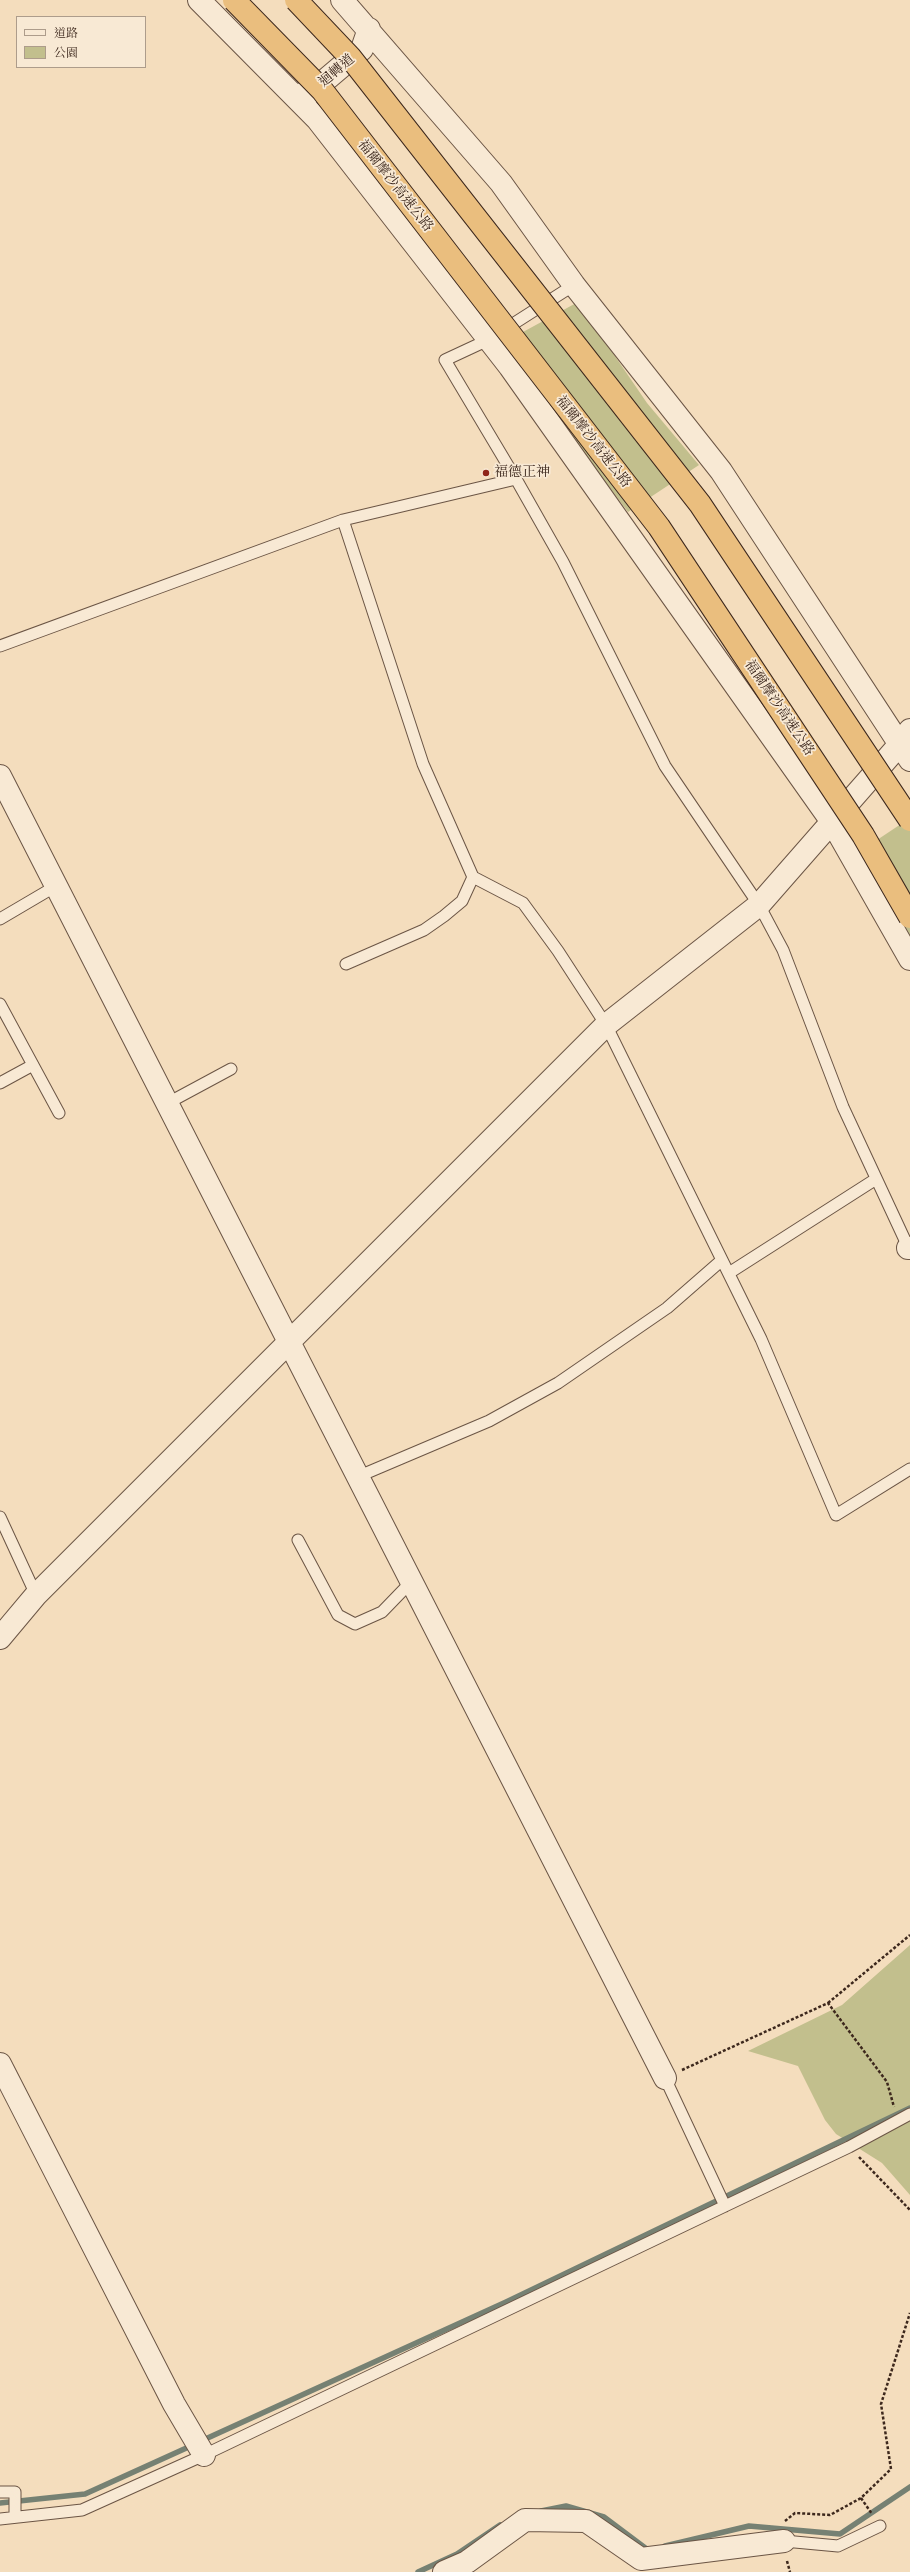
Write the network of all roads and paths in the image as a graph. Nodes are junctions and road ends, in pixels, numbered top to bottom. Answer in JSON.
{"nodes":[{"id":1,"x":199,"y":0,"type":"edge"},
{"id":2,"x":234,"y":0,"type":"edge"},
{"id":3,"x":296,"y":0,"type":"edge"},
{"id":4,"x":342,"y":0,"type":"edge"},
{"id":5,"x":369,"y":29,"type":"junction"},
{"id":6,"x":395,"y":59,"type":"junction"},
{"id":7,"x":291,"y":93,"type":"junction"},
{"id":8,"x":317,"y":119,"type":"junction"},
{"id":9,"x":574,"y":285,"type":"junction"},
{"id":10,"x":488,"y":340,"type":"junction"},
{"id":11,"x":516,"y":479,"type":"junction"},
{"id":12,"x":343,"y":520,"type":"junction"},
{"id":13,"x":0,"y":646,"type":"edge"},
{"id":14,"x":907,"y":745,"type":"edge"},
{"id":15,"x":0,"y":776,"type":"edge"},
{"id":16,"x":910,"y":820,"type":"edge"},
{"id":17,"x":832,"y":822,"type":"junction"},
{"id":18,"x":473,"y":877,"type":"junction"},
{"id":19,"x":56,"y":886,"type":"junction"},
{"id":20,"x":759,"y":905,"type":"junction"},
{"id":21,"x":910,"y":917,"type":"edge"},
{"id":22,"x":0,"y":919,"type":"edge"},
{"id":23,"x":910,"y":960,"type":"edge"},
{"id":24,"x":346,"y":964,"type":"dead end"},
{"id":25,"x":0,"y":1004,"type":"edge"},
{"id":26,"x":606,"y":1025,"type":"junction"},
{"id":27,"x":34,"y":1066,"type":"junction"},
{"id":28,"x":231,"y":1069,"type":"dead end"},
{"id":29,"x":0,"y":1083,"type":"edge"},
{"id":30,"x":166,"y":1104,"type":"junction"},
{"id":31,"x":59,"y":1113,"type":"dead end"},
{"id":32,"x":876,"y":1179,"type":"junction"},
{"id":33,"x":909,"y":1249,"type":"edge"},
{"id":34,"x":722,"y":1260,"type":"junction"},
{"id":35,"x":729,"y":1273,"type":"junction"},
{"id":36,"x":288,"y":1342,"type":"junction"},
{"id":37,"x":910,"y":1470,"type":"edge"},
{"id":38,"x":357,"y":1477,"type":"junction"},
{"id":39,"x":0,"y":1517,"type":"edge"},
{"id":40,"x":298,"y":1540,"type":"dead end"},
{"id":41,"x":411,"y":1582,"type":"junction"},
{"id":42,"x":36,"y":1595,"type":"junction"},
{"id":43,"x":0,"y":1638,"type":"edge"},
{"id":44,"x":910,"y":1935,"type":"edge"},
{"id":45,"x":828,"y":2003,"type":"junction"},
{"id":46,"x":0,"y":2064,"type":"edge"},
{"id":47,"x":665,"y":2078,"type":"junction"},
{"id":48,"x":894,"y":2106,"type":"dead end"},
{"id":49,"x":910,"y":2114,"type":"edge"},
{"id":50,"x":849,"y":2147,"type":"junction"},
{"id":51,"x":725,"y":2206,"type":"junction"},
{"id":52,"x":910,"y":2210,"type":"edge"},
{"id":53,"x":910,"y":2313,"type":"edge"},
{"id":54,"x":200,"y":2447,"type":"junction"},
{"id":55,"x":0,"y":2492,"type":"edge"},
{"id":56,"x":861,"y":2498,"type":"junction"},
{"id":57,"x":15,"y":2517,"type":"junction"},
{"id":58,"x":0,"y":2519,"type":"edge"},
{"id":59,"x":880,"y":2526,"type":"joint"},
{"id":60,"x":784,"y":2532,"type":"junction"},
{"id":61,"x":444,"y":2572,"type":"edge"}],
"edges":[{"from":1,"to":7,"type":"street"},
{"from":2,"to":21,"type":"highway","name":"福爾摩沙高速公路","bridge":true},
{"from":3,"to":16,"type":"highway","bridge":true},
{"from":4,"to":5,"type":"street"},
{"from":5,"to":6,"type":"street"},
{"from":5,"to":7,"type":"street","name":"迴轉道"},
{"from":6,"to":8,"type":"street","name":"迴轉道"},
{"from":6,"to":9,"type":"street"},
{"from":7,"to":8,"type":"street"},
{"from":8,"to":10,"type":"street"},
{"from":9,"to":10,"type":"lane"},
{"from":9,"to":14,"type":"street"},
{"from":10,"to":11,"type":"lane"},
{"from":10,"to":17,"type":"street"},
{"from":11,"to":12,"type":"lane"},
{"from":11,"to":20,"type":"lane"},
{"from":12,"to":13,"type":"lane"},
{"from":12,"to":18,"type":"lane"},
{"from":14,"to":17,"type":"street"},
{"from":15,"to":19,"type":"street"},
{"from":17,"to":20,"type":"street"},
{"from":17,"to":23,"type":"street"},
{"from":18,"to":24,"type":"lane"},
{"from":18,"to":26,"type":"lane"},
{"from":19,"to":22,"type":"lane"},
{"from":19,"to":30,"type":"street"},
{"from":20,"to":26,"type":"street"},
{"from":20,"to":32,"type":"lane"},
{"from":25,"to":27,"type":"lane"},
{"from":26,"to":34,"type":"lane"},
{"from":26,"to":36,"type":"street"},
{"from":27,"to":29,"type":"lane"},
{"from":27,"to":31,"type":"lane"},
{"from":28,"to":30,"type":"lane"},
{"from":30,"to":36,"type":"street"},
{"from":32,"to":33,"type":"lane"},
{"from":32,"to":35,"type":"lane"},
{"from":34,"to":35,"type":"lane"},
{"from":34,"to":38,"type":"lane"},
{"from":35,"to":37,"type":"lane"},
{"from":36,"to":38,"type":"street"},
{"from":36,"to":42,"type":"street"},
{"from":38,"to":41,"type":"street"},
{"from":39,"to":42,"type":"lane"},
{"from":40,"to":41,"type":"lane"},
{"from":41,"to":47,"type":"street"},
{"from":42,"to":43,"type":"street"},
{"from":44,"to":45,"type":"path"},
{"from":45,"to":47,"type":"path"},
{"from":45,"to":48,"type":"path"},
{"from":46,"to":54,"type":"street"},
{"from":47,"to":51,"type":"lane"},
{"from":49,"to":50,"type":"lane"},
{"from":50,"to":51,"type":"lane"},
{"from":50,"to":52,"type":"path"},
{"from":51,"to":54,"type":"lane"},
{"from":53,"to":56,"type":"path"},
{"from":54,"to":57,"type":"lane"},
{"from":55,"to":57,"type":"lane"},
{"from":56,"to":59,"type":"path"},
{"from":56,"to":60,"type":"path"},
{"from":57,"to":58,"type":"lane"},
{"from":59,"to":60,"type":"lane"},
{"from":60,"to":61,"type":"street"}]}
